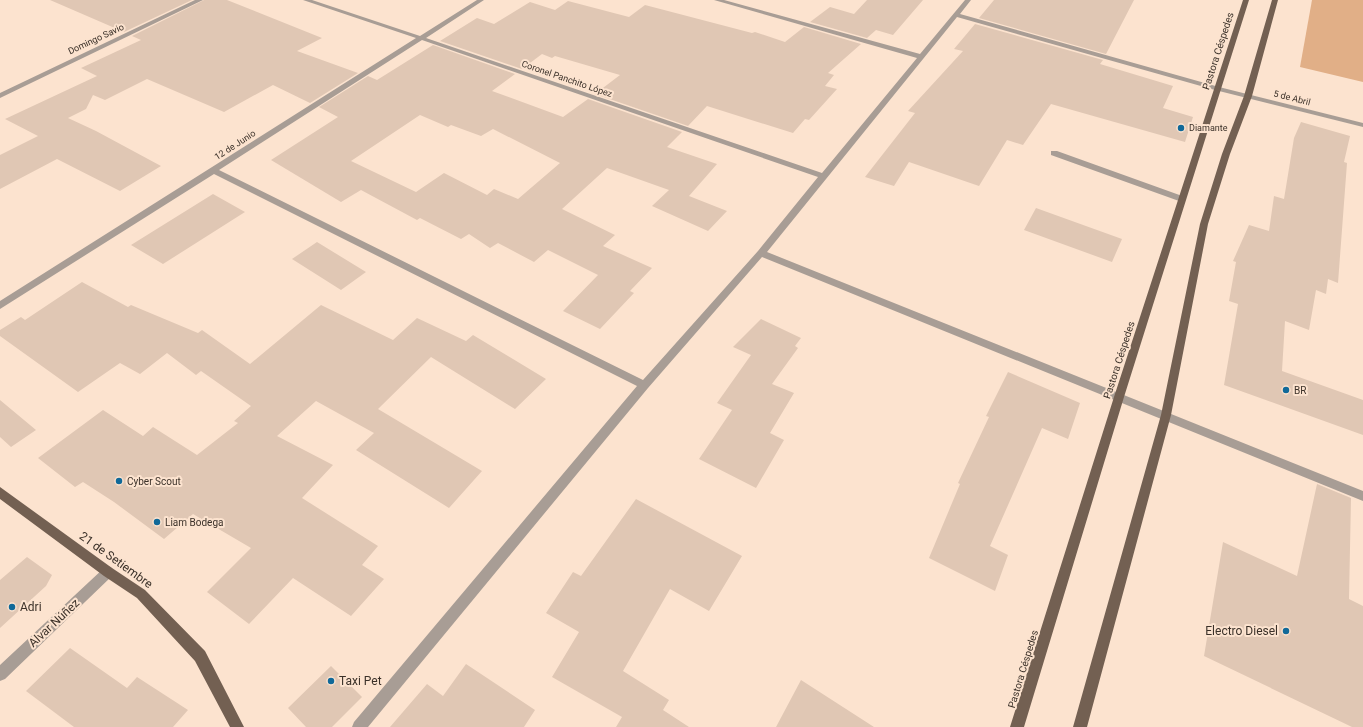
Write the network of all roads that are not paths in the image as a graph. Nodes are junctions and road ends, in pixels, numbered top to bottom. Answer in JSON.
{"nodes":[{"id":1,"x":200,"y":0,"type":"edge"},
{"id":2,"x":306,"y":0,"type":"edge"},
{"id":3,"x":481,"y":0,"type":"edge"},
{"id":4,"x":717,"y":0,"type":"edge"},
{"id":5,"x":968,"y":0,"type":"edge"},
{"id":6,"x":1246,"y":0,"type":"edge"},
{"id":7,"x":1275,"y":0,"type":"edge"},
{"id":8,"x":956,"y":15,"type":"junction"},
{"id":9,"x":421,"y":38,"type":"junction"},
{"id":10,"x":922,"y":57,"type":"junction"},
{"id":11,"x":1217,"y":89,"type":"junction"},
{"id":12,"x":0,"y":96,"type":"edge"},
{"id":13,"x":1248,"y":96,"type":"junction"},
{"id":14,"x":1363,"y":126,"type":"edge"},
{"id":15,"x":1054,"y":153,"type":"dead end"},
{"id":16,"x":214,"y":171,"type":"junction"},
{"id":17,"x":822,"y":176,"type":"junction"},
{"id":18,"x":1182,"y":199,"type":"junction"},
{"id":19,"x":761,"y":252,"type":"junction"},
{"id":20,"x":0,"y":306,"type":"edge"},
{"id":21,"x":644,"y":385,"type":"junction"},
{"id":22,"x":1119,"y":397,"type":"junction"},
{"id":23,"x":1166,"y":416,"type":"junction"},
{"id":24,"x":0,"y":492,"type":"edge"},
{"id":25,"x":1363,"y":496,"type":"edge"},
{"id":26,"x":108,"y":572,"type":"junction"},
{"id":27,"x":0,"y":674,"type":"edge"},
{"id":28,"x":237,"y":727,"type":"edge"},
{"id":29,"x":359,"y":727,"type":"edge"},
{"id":30,"x":1017,"y":727,"type":"edge"},
{"id":31,"x":1080,"y":727,"type":"edge"}],
"edges":[{"from":1,"to":12,"type":"street","name":"Domingo Savio"},
{"from":2,"to":9,"type":"street","name":"Coronel Panchito López"},
{"from":3,"to":9,"type":"street","name":"12 de Junio"},
{"from":4,"to":10,"type":"street"},
{"from":5,"to":8,"type":"street"},
{"from":6,"to":11,"type":"main road","name":"Pastora Céspedes"},
{"from":7,"to":13,"type":"main road"},
{"from":8,"to":10,"type":"street"},
{"from":8,"to":11,"type":"street","name":"5 de Abril"},
{"from":9,"to":16,"type":"street","name":"12 de Junio"},
{"from":9,"to":17,"type":"street","name":"Coronel Panchito López"},
{"from":10,"to":17,"type":"street"},
{"from":11,"to":13,"type":"street","name":"5 de Abril"},
{"from":11,"to":18,"type":"main road","name":"Pastora Céspedes"},
{"from":13,"to":14,"type":"street","name":"5 de Abril"},
{"from":13,"to":23,"type":"main road"},
{"from":15,"to":18,"type":"street"},
{"from":16,"to":20,"type":"street","name":"12 de Junio"},
{"from":16,"to":21,"type":"street"},
{"from":17,"to":19,"type":"street"},
{"from":18,"to":22,"type":"main road","name":"Pastora Céspedes"},
{"from":19,"to":21,"type":"street"},
{"from":19,"to":22,"type":"street"},
{"from":21,"to":29,"type":"street"},
{"from":22,"to":23,"type":"street"},
{"from":22,"to":30,"type":"main road","name":"Pastora Céspedes"},
{"from":23,"to":25,"type":"street"},
{"from":23,"to":31,"type":"main road"},
{"from":24,"to":26,"type":"main road","name":"21 de Setiembre"},
{"from":26,"to":27,"type":"street","name":"Alvar Núñez"},
{"from":26,"to":28,"type":"main road","name":"21 de Setiembre"}]}
